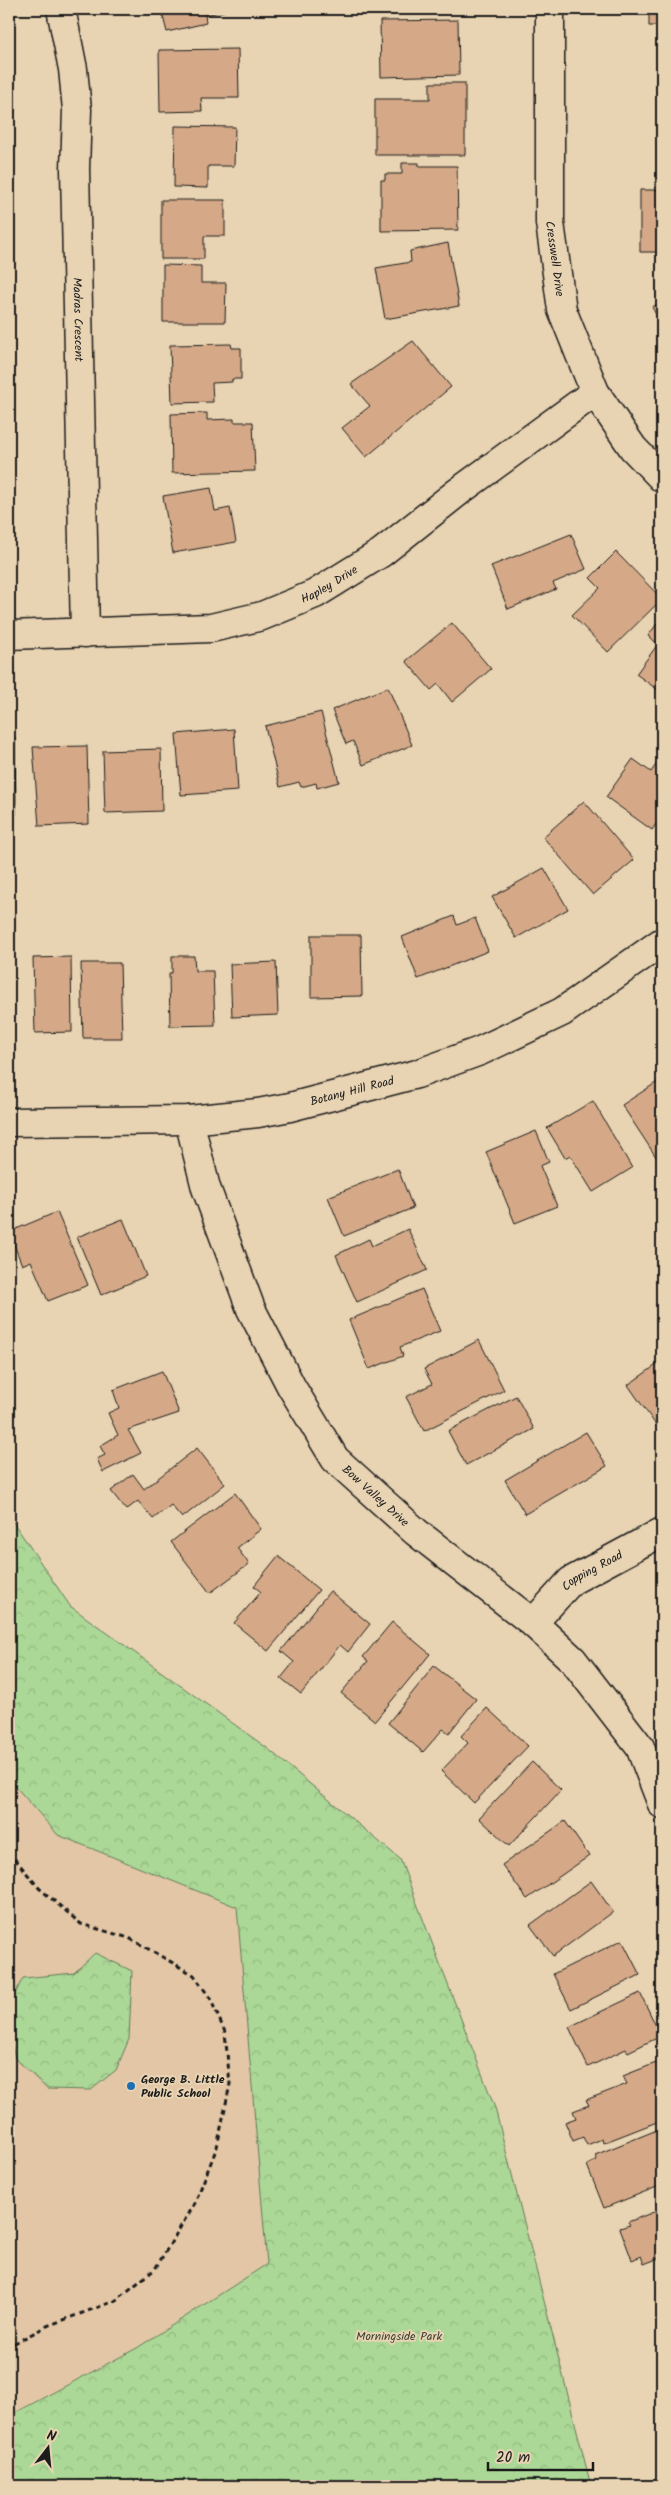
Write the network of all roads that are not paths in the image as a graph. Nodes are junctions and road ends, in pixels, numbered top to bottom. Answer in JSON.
{"nodes":[{"id":1,"x":61,"y":9,"type":"edge"},
{"id":2,"x":550,"y":9,"type":"edge"},
{"id":3,"x":595,"y":392,"type":"junction"},
{"id":4,"x":662,"y":478,"type":"edge"},
{"id":5,"x":85,"y":633,"type":"junction"},
{"id":6,"x":9,"y":635,"type":"edge"},
{"id":7,"x":662,"y":942,"type":"edge"},
{"id":8,"x":189,"y":1120,"type":"junction"},
{"id":9,"x":9,"y":1122,"type":"edge"},
{"id":10,"x":662,"y":1532,"type":"edge"},
{"id":11,"x":533,"y":1623,"type":"junction"},
{"id":12,"x":662,"y":1804,"type":"edge"}],
"edges":[{"from":1,"to":5,"type":"street","name":"Madras Crescent"},
{"from":2,"to":3,"type":"street","name":"Cresswell Drive"},
{"from":3,"to":4,"type":"street","name":"Cresswell Drive"},
{"from":3,"to":5,"type":"street","name":"Hapley Drive"},
{"from":5,"to":6,"type":"street","name":"Hapley Drive"},
{"from":7,"to":8,"type":"street","name":"Botany Hill Road"},
{"from":8,"to":9,"type":"street","name":"Botany Hill Road"},
{"from":8,"to":11,"type":"street","name":"Bow Valley Drive"},
{"from":10,"to":11,"type":"street","name":"Copping Road"},
{"from":11,"to":12,"type":"street","name":"Bow Valley Drive"}]}
